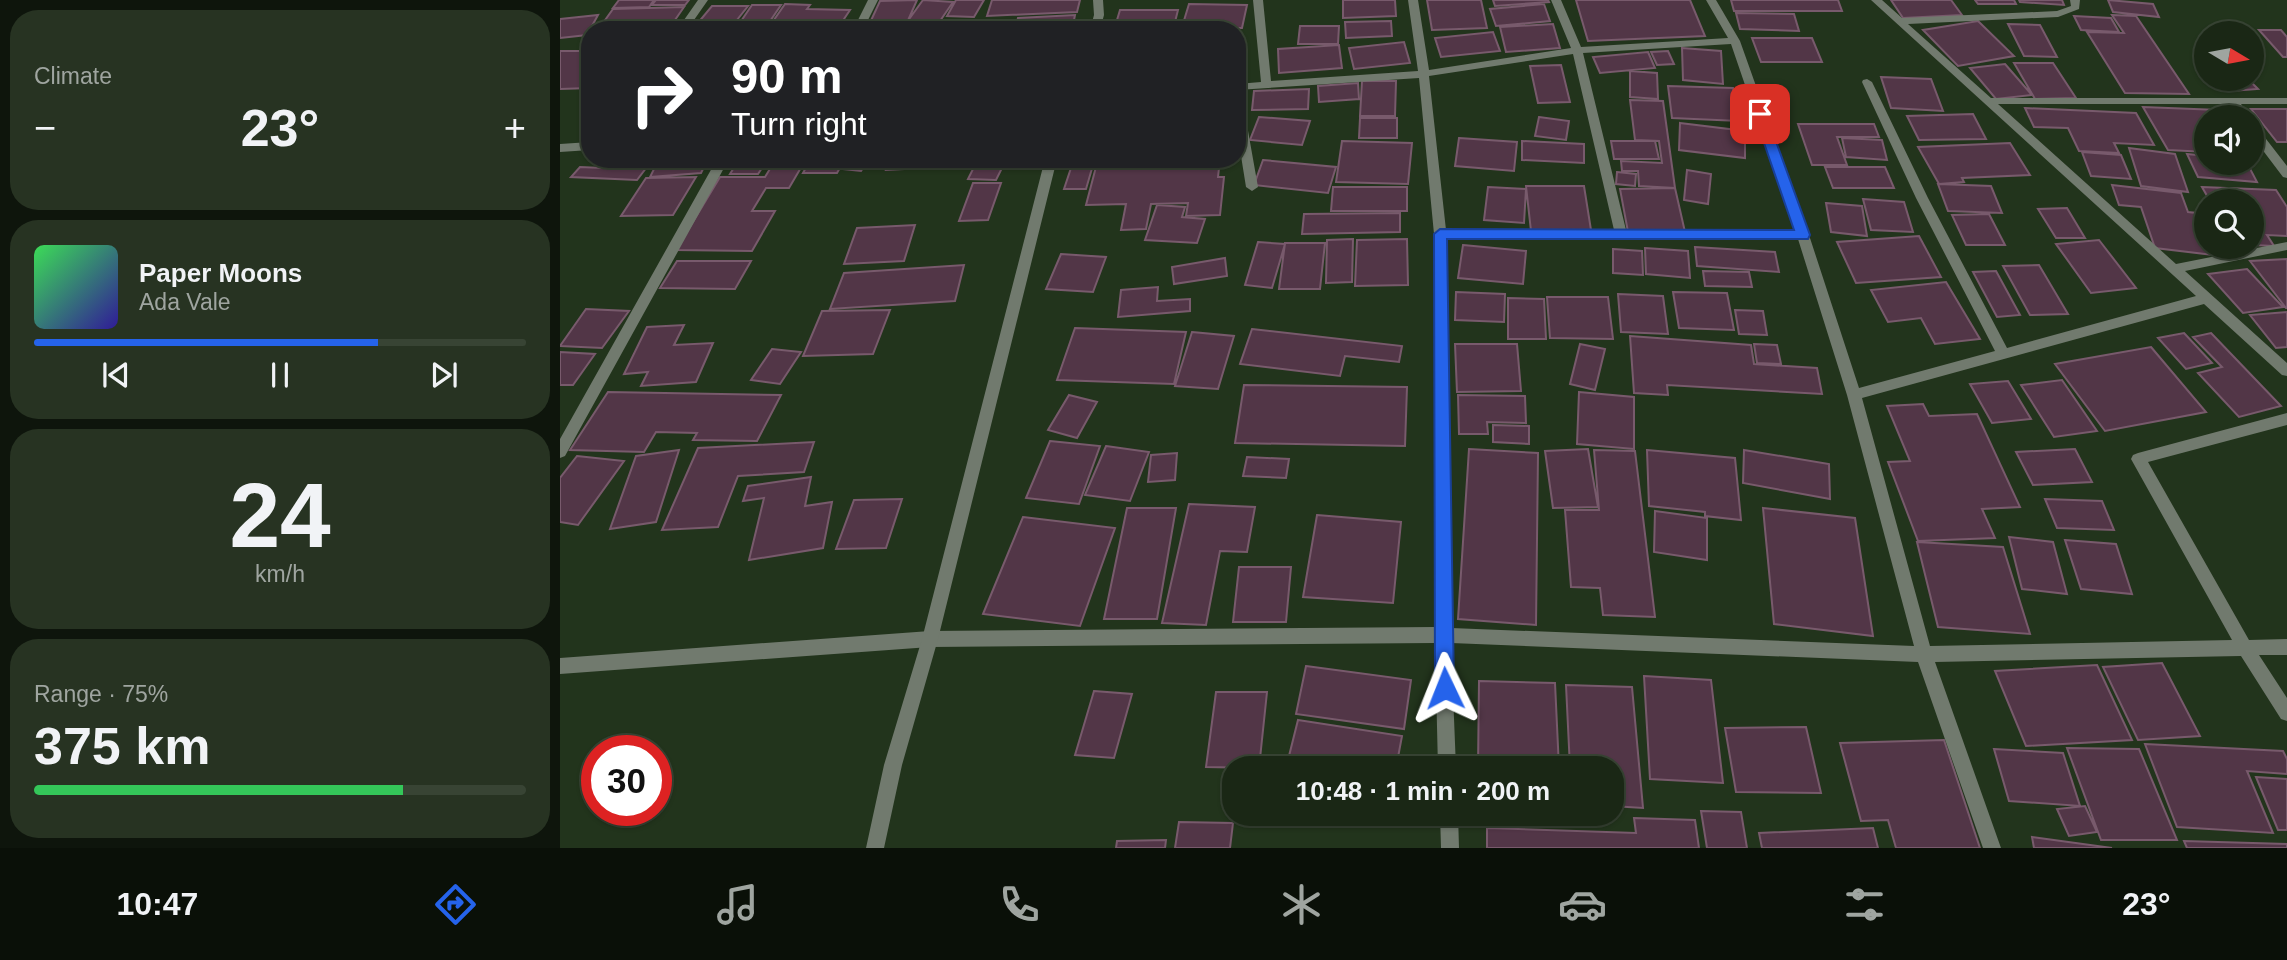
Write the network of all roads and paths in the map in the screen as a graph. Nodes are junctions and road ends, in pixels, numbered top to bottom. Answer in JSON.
{"nodes":[{"id":1,"x":703,"y":0,"type":"edge"},
{"id":2,"x":873,"y":0,"type":"edge"},
{"id":3,"x":1098,"y":0,"type":"edge"},
{"id":4,"x":1258,"y":0,"type":"edge"},
{"id":5,"x":1413,"y":0,"type":"edge"},
{"id":6,"x":1556,"y":0,"type":"edge"},
{"id":7,"x":1711,"y":0,"type":"edge"},
{"id":8,"x":1876,"y":0,"type":"edge"},
{"id":9,"x":2075,"y":0,"type":"edge"},
{"id":10,"x":688,"y":21,"type":"edge"},
{"id":11,"x":862,"y":21,"type":"edge"},
{"id":12,"x":1097,"y":21,"type":"edge"},
{"id":13,"x":1899,"y":21,"type":"junction"},
{"id":14,"x":1735,"y":41,"type":"junction"},
{"id":15,"x":1577,"y":50,"type":"junction"},
{"id":16,"x":1423,"y":74,"type":"junction"},
{"id":17,"x":1867,"y":82,"type":"dead end"},
{"id":18,"x":1266,"y":84,"type":"junction"},
{"id":19,"x":1246,"y":86,"type":"edge"},
{"id":20,"x":1988,"y":101,"type":"junction"},
{"id":21,"x":2232,"y":101,"type":"junction"},
{"id":22,"x":2287,"y":102,"type":"edge"},
{"id":23,"x":2235,"y":105,"type":"edge"},
{"id":24,"x":2264,"y":144,"type":"edge"},
{"id":25,"x":581,"y":147,"type":"edge"},
{"id":26,"x":560,"y":148,"type":"edge"},
{"id":27,"x":1246,"y":151,"type":"edge"},
{"id":28,"x":718,"y":168,"type":"edge"},
{"id":29,"x":1049,"y":168,"type":"edge"},
{"id":30,"x":2287,"y":174,"type":"edge"},
{"id":31,"x":1252,"y":187,"type":"dead end"},
{"id":32,"x":1440,"y":234,"type":"junction"},
{"id":33,"x":1803,"y":235,"type":"junction"},
{"id":34,"x":1621,"y":236,"type":"junction"},
{"id":35,"x":2287,"y":246,"type":"edge"},
{"id":36,"x":2174,"y":269,"type":"junction"},
{"id":37,"x":2207,"y":298,"type":"junction"},
{"id":38,"x":2003,"y":353,"type":"junction"},
{"id":39,"x":2287,"y":371,"type":"edge"},
{"id":40,"x":1854,"y":395,"type":"junction"},
{"id":41,"x":2287,"y":419,"type":"edge"},
{"id":42,"x":560,"y":452,"type":"edge"},
{"id":43,"x":1443,"y":635,"type":"junction"},
{"id":44,"x":930,"y":639,"type":"junction"},
{"id":45,"x":2287,"y":647,"type":"edge"},
{"id":46,"x":2245,"y":648,"type":"junction"},
{"id":47,"x":1924,"y":654,"type":"junction"},
{"id":48,"x":560,"y":666,"type":"edge"},
{"id":49,"x":2287,"y":713,"type":"edge"},
{"id":50,"x":1447,"y":756,"type":"edge"},
{"id":51,"x":1449,"y":826,"type":"edge"},
{"id":52,"x":875,"y":848,"type":"edge"},
{"id":53,"x":1450,"y":848,"type":"edge"},
{"id":54,"x":1992,"y":848,"type":"edge"}],
"edges":[{"from":1,"to":10,"type":"street"},
{"from":2,"to":11,"type":"street"},
{"from":3,"to":12,"type":"street"},
{"from":4,"to":18,"type":"street"},
{"from":5,"to":16,"type":"street"},
{"from":6,"to":15,"type":"street"},
{"from":7,"to":14,"type":"street"},
{"from":8,"to":13,"type":"street"},
{"from":9,"to":13,"type":"street"},
{"from":13,"to":20,"type":"street"},
{"from":14,"to":15,"type":"street"},
{"from":14,"to":33,"type":"street"},
{"from":15,"to":16,"type":"street"},
{"from":15,"to":34,"type":"street"},
{"from":16,"to":18,"type":"street"},
{"from":16,"to":32,"type":"street"},
{"from":17,"to":38,"type":"street"},
{"from":18,"to":19,"type":"street"},
{"from":20,"to":21,"type":"street"},
{"from":20,"to":36,"type":"street"},
{"from":21,"to":22,"type":"street"},
{"from":21,"to":23,"type":"street"},
{"from":24,"to":30,"type":"street"},
{"from":25,"to":26,"type":"street"},
{"from":27,"to":31,"type":"street"},
{"from":28,"to":42,"type":"street"},
{"from":29,"to":44,"type":"street"},
{"from":32,"to":34,"type":"street"},
{"from":32,"to":43,"type":"street"},
{"from":33,"to":34,"type":"street"},
{"from":33,"to":40,"type":"street"},
{"from":35,"to":36,"type":"street"},
{"from":36,"to":37,"type":"street"},
{"from":37,"to":38,"type":"street"},
{"from":37,"to":39,"type":"street"},
{"from":38,"to":40,"type":"street"},
{"from":40,"to":47,"type":"street"},
{"from":41,"to":46,"type":"street"},
{"from":43,"to":44,"type":"street"},
{"from":43,"to":47,"type":"street"},
{"from":43,"to":50,"type":"street"},
{"from":44,"to":48,"type":"street"},
{"from":44,"to":52,"type":"street"},
{"from":45,"to":46,"type":"street"},
{"from":46,"to":47,"type":"street"},
{"from":46,"to":49,"type":"street"},
{"from":47,"to":54,"type":"street"},
{"from":51,"to":53,"type":"street"}]}
